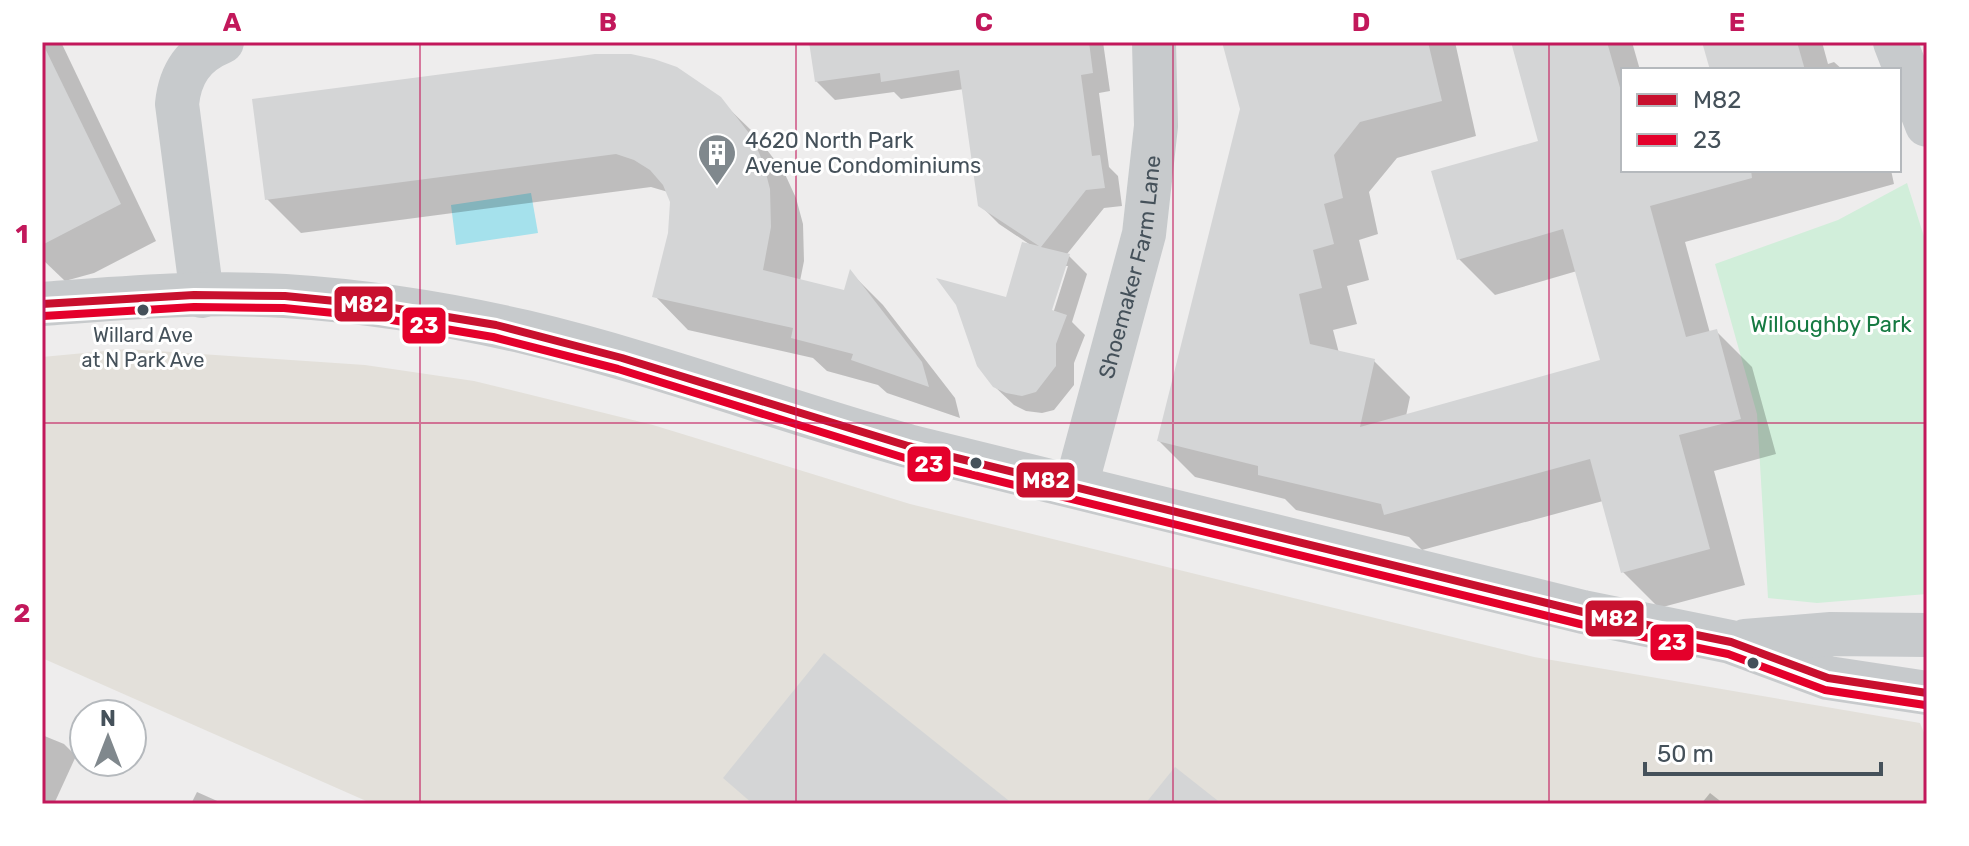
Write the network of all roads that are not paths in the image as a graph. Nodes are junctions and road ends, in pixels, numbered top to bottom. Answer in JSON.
{"nodes":[{"id":1,"x":222,"y":42,"type":"edge"},
{"id":2,"x":1154,"y":42,"type":"edge"},
{"id":3,"x":1895,"y":42,"type":"edge"},
{"id":4,"x":1927,"y":125,"type":"edge"},
{"id":5,"x":202,"y":296,"type":"junction"},
{"id":6,"x":42,"y":304,"type":"edge"},
{"id":7,"x":1076,"y":486,"type":"junction"},
{"id":8,"x":1927,"y":635,"type":"edge"},
{"id":9,"x":1731,"y":642,"type":"junction"},
{"id":10,"x":1927,"y":693,"type":"edge"}],
"edges":[{"from":1,"to":5,"type":"street"},
{"from":2,"to":7,"type":"street","name":"Shoemaker Farm Lane"},
{"from":3,"to":4,"type":"street"},
{"from":5,"to":6,"type":"street"},
{"from":5,"to":7,"type":"street"},
{"from":7,"to":9,"type":"street"},
{"from":8,"to":9,"type":"street"},
{"from":9,"to":10,"type":"street"}]}
